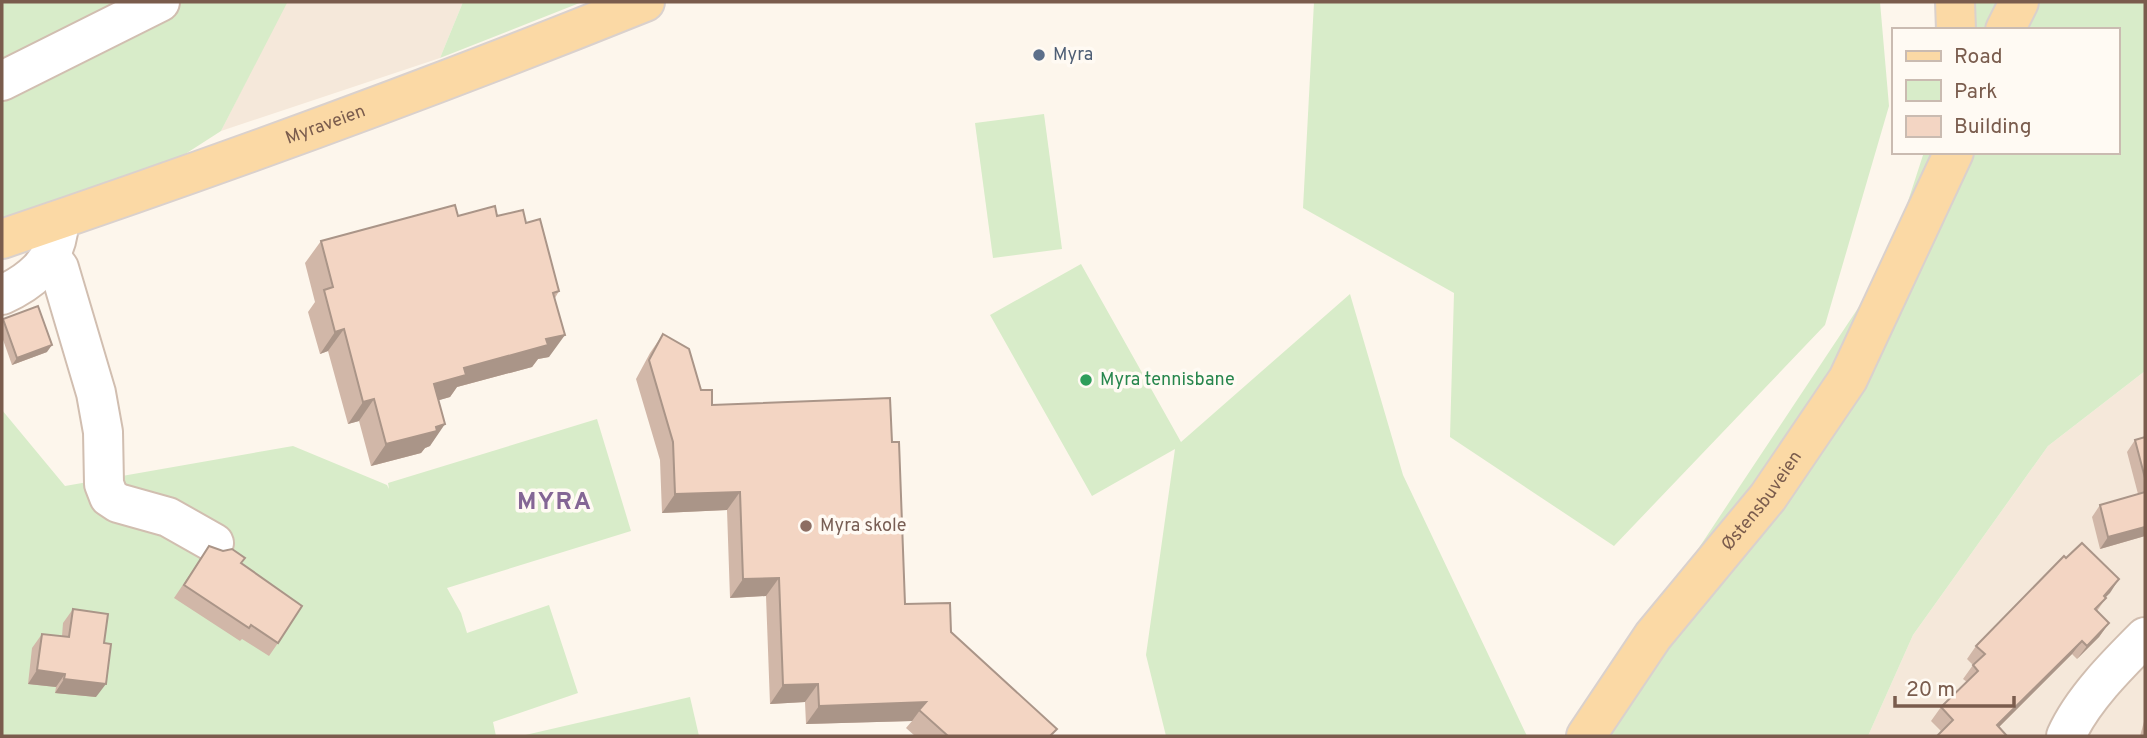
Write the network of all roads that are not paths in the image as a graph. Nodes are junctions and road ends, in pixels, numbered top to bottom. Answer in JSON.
{"nodes":[{"id":1,"x":160,"y":2,"type":"edge"},
{"id":2,"x":645,"y":2,"type":"edge"},
{"id":3,"x":1955,"y":2,"type":"edge"},
{"id":4,"x":2019,"y":2,"type":"edge"},
{"id":5,"x":1956,"y":28,"type":"edge"},
{"id":6,"x":2005,"y":28,"type":"edge"},
{"id":7,"x":2,"y":81,"type":"edge"},
{"id":8,"x":1935,"y":154,"type":"edge"},
{"id":9,"x":1953,"y":154,"type":"edge"},
{"id":10,"x":59,"y":219,"type":"junction"},
{"id":11,"x":2,"y":239,"type":"edge"},
{"id":12,"x":1911,"y":247,"type":"junction"},
{"id":13,"x":51,"y":257,"type":"junction"},
{"id":14,"x":2,"y":295,"type":"edge"},
{"id":15,"x":214,"y":543,"type":"dead end"},
{"id":16,"x":2145,"y":637,"type":"edge"},
{"id":17,"x":1586,"y":736,"type":"edge"},
{"id":18,"x":2066,"y":736,"type":"edge"}],
"edges":[{"from":1,"to":7,"type":"street"},
{"from":2,"to":10,"type":"main road","name":"Myraveien"},
{"from":3,"to":5,"type":"main road"},
{"from":4,"to":6,"type":"main road"},
{"from":8,"to":12,"type":"main road","name":"Østensbuveien"},
{"from":9,"to":12,"type":"main road","name":"Østensbuveien"},
{"from":10,"to":11,"type":"main road","name":"Myraveien"},
{"from":10,"to":13,"type":"street"},
{"from":12,"to":17,"type":"main road","name":"Østensbuveien"},
{"from":13,"to":14,"type":"street"},
{"from":13,"to":15,"type":"street"},
{"from":16,"to":18,"type":"street"}]}
